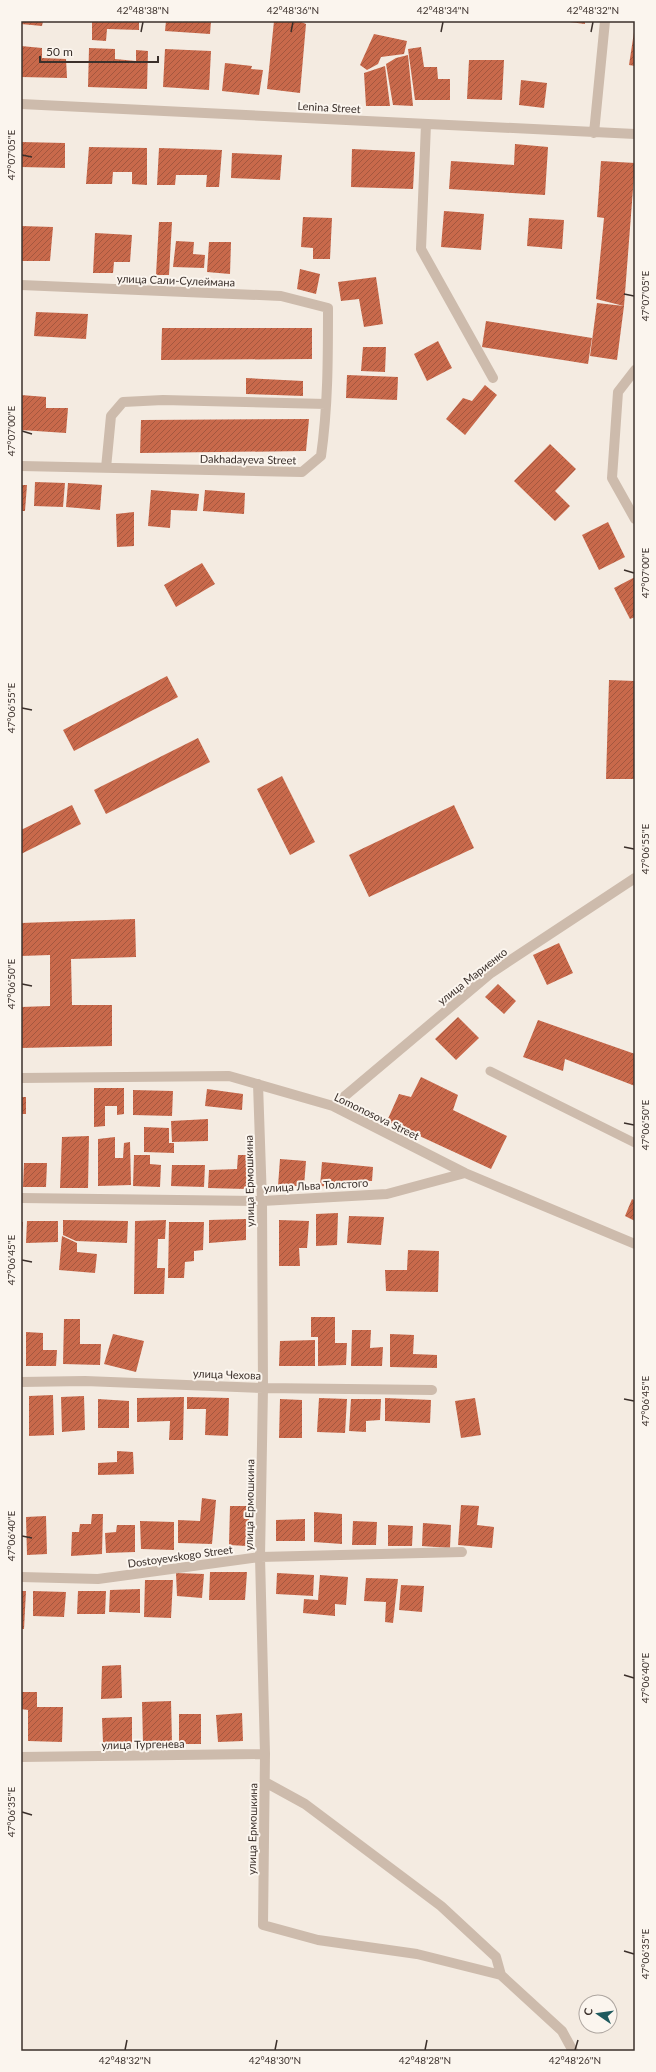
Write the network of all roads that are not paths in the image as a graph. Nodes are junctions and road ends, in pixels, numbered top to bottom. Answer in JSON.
{"nodes":[{"id":1,"x":605,"y":21,"type":"edge"},
{"id":2,"x":21,"y":104,"type":"edge"},
{"id":3,"x":426,"y":124,"type":"junction"},
{"id":4,"x":594,"y":133,"type":"junction"},
{"id":5,"x":635,"y":134,"type":"edge"},
{"id":6,"x":21,"y":285,"type":"edge"},
{"id":7,"x":328,"y":308,"type":"joint"},
{"id":8,"x":635,"y":370,"type":"edge"},
{"id":9,"x":493,"y":378,"type":"dead end"},
{"id":10,"x":326,"y":404,"type":"junction"},
{"id":11,"x":21,"y":466,"type":"edge"},
{"id":12,"x":106,"y":468,"type":"junction"},
{"id":13,"x":635,"y":519,"type":"edge"},
{"id":14,"x":635,"y":878,"type":"edge"},
{"id":15,"x":490,"y":1071,"type":"dead end"},
{"id":16,"x":21,"y":1078,"type":"edge"},
{"id":17,"x":258,"y":1084,"type":"junction"},
{"id":18,"x":333,"y":1106,"type":"junction"},
{"id":19,"x":635,"y":1143,"type":"edge"},
{"id":20,"x":465,"y":1173,"type":"junction"},
{"id":21,"x":21,"y":1198,"type":"edge"},
{"id":22,"x":262,"y":1201,"type":"junction"},
{"id":23,"x":635,"y":1244,"type":"edge"},
{"id":24,"x":21,"y":1382,"type":"edge"},
{"id":25,"x":263,"y":1388,"type":"junction"},
{"id":26,"x":432,"y":1390,"type":"dead end"},
{"id":27,"x":462,"y":1552,"type":"dead end"},
{"id":28,"x":260,"y":1557,"type":"junction"},
{"id":29,"x":21,"y":1576,"type":"edge"},
{"id":30,"x":265,"y":1754,"type":"junction"},
{"id":31,"x":21,"y":1757,"type":"edge"},
{"id":32,"x":265,"y":1782,"type":"junction"},
{"id":33,"x":501,"y":1975,"type":"junction"},
{"id":34,"x":573,"y":2051,"type":"edge"}],
"edges":[{"from":1,"to":4,"type":"street"},
{"from":2,"to":3,"type":"street","name":"Lenina Street"},
{"from":3,"to":4,"type":"street","name":"Lenina Street"},
{"from":3,"to":9,"type":"street"},
{"from":4,"to":5,"type":"street","name":"Lenina Street"},
{"from":6,"to":7,"type":"street","name":"улица Сали-Сулеймана"},
{"from":7,"to":10,"type":"street","name":"Dakhadayeva Street"},
{"from":8,"to":13,"type":"street"},
{"from":10,"to":12,"type":"street","name":"Dakhadayeva Street"},
{"from":10,"to":12,"type":"street"},
{"from":11,"to":12,"type":"street","name":"Dakhadayeva Street"},
{"from":14,"to":18,"type":"street","name":"улица Мариенко"},
{"from":15,"to":19,"type":"lane"},
{"from":16,"to":17,"type":"street","name":"Lomonosova Street"},
{"from":17,"to":18,"type":"street","name":"Lomonosova Street"},
{"from":17,"to":22,"type":"street","name":"улица Ермошкина"},
{"from":18,"to":20,"type":"street","name":"Lomonosova Street"},
{"from":20,"to":22,"type":"street","name":"улица Льва Толстого"},
{"from":20,"to":23,"type":"street","name":"Lomonosova Street"},
{"from":21,"to":22,"type":"street","name":"улица Льва Толстого"},
{"from":22,"to":25,"type":"street","name":"улица Ермошкина"},
{"from":24,"to":25,"type":"street","name":"улица Чехова"},
{"from":25,"to":26,"type":"street","name":"улица Чехова"},
{"from":25,"to":28,"type":"street","name":"улица Ермошкина"},
{"from":27,"to":28,"type":"street","name":"Dostoyevskogo Street"},
{"from":28,"to":29,"type":"street","name":"Dostoyevskogo Street"},
{"from":28,"to":30,"type":"street","name":"улица Ермошкина"},
{"from":30,"to":31,"type":"street","name":"улица Тургенева"},
{"from":30,"to":32,"type":"street","name":"улица Ермошкина"},
{"from":32,"to":33,"type":"street"},
{"from":32,"to":33,"type":"street","name":"улица Ермошкина"},
{"from":33,"to":34,"type":"street"}]}
